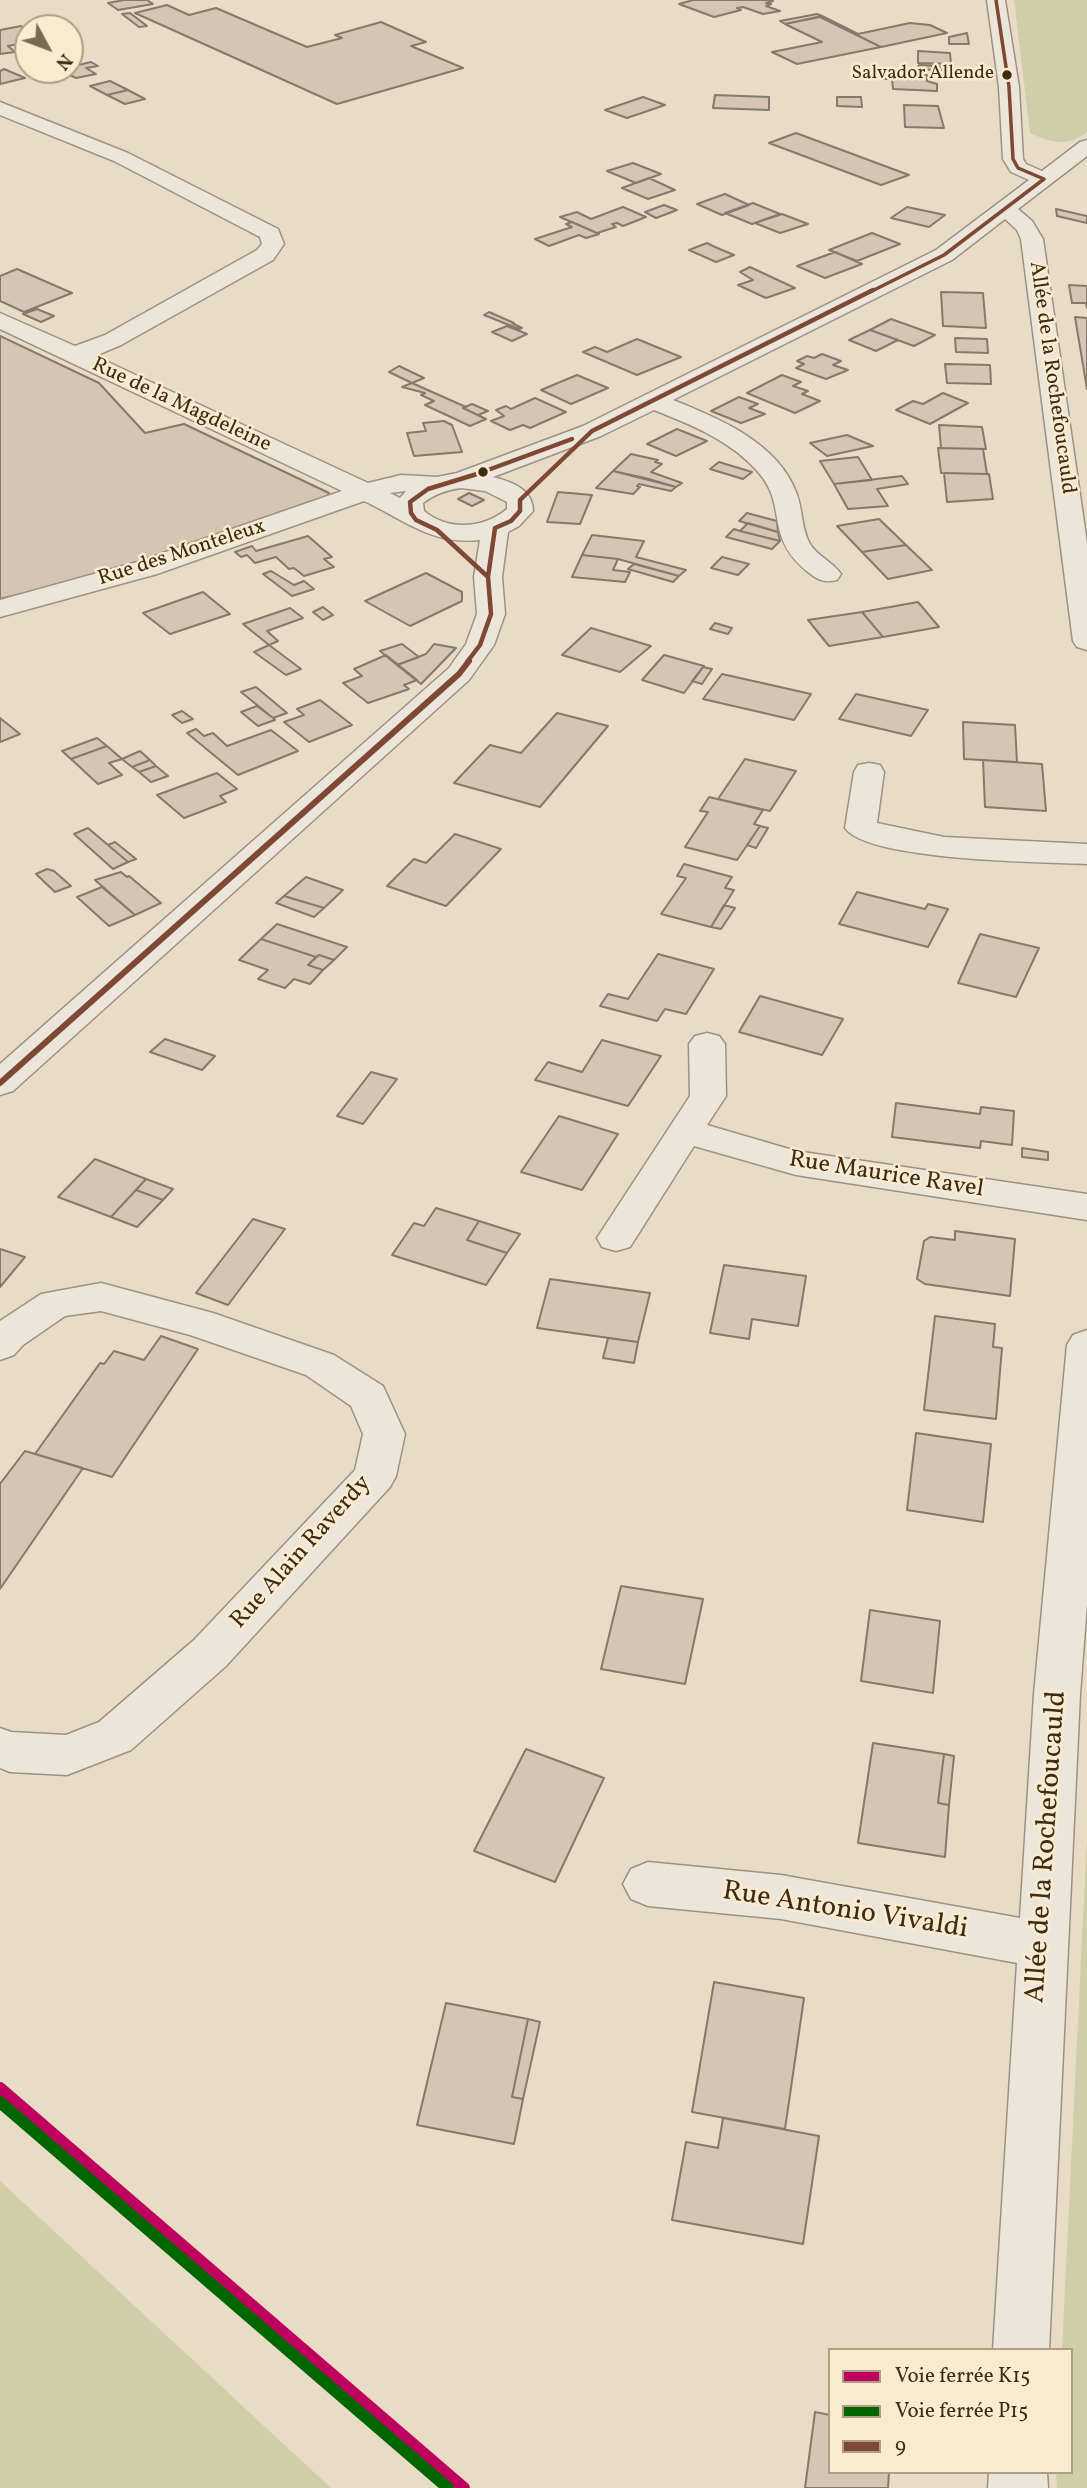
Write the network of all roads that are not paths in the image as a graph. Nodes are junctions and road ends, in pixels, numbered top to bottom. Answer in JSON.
{"nodes":[{"id":1,"x":996,"y":0,"type":"edge"},
{"id":2,"x":0,"y":108,"type":"edge"},
{"id":3,"x":1087,"y":146,"type":"edge"},
{"id":4,"x":1027,"y":150,"type":"junction"},
{"id":5,"x":1067,"y":161,"type":"junction"},
{"id":6,"x":1044,"y":179,"type":"junction"},
{"id":7,"x":1005,"y":210,"type":"junction"},
{"id":8,"x":0,"y":320,"type":"edge"},
{"id":9,"x":75,"y":355,"type":"junction"},
{"id":10,"x":652,"y":400,"type":"junction"},
{"id":11,"x":592,"y":431,"type":"junction"},
{"id":12,"x":449,"y":482,"type":"junction"},
{"id":13,"x":363,"y":492,"type":"junction"},
{"id":14,"x":520,"y":500,"type":"junction"},
{"id":15,"x":411,"y":513,"type":"junction"},
{"id":16,"x":495,"y":528,"type":"junction"},
{"id":17,"x":437,"y":530,"type":"junction"},
{"id":18,"x":827,"y":574,"type":"dead end"},
{"id":19,"x":488,"y":578,"type":"junction"},
{"id":20,"x":0,"y":609,"type":"edge"},
{"id":21,"x":1087,"y":641,"type":"edge"},
{"id":22,"x":869,"y":772,"type":"dead end"},
{"id":23,"x":1087,"y":854,"type":"edge"},
{"id":24,"x":707,"y":1044,"type":"dead end"},
{"id":25,"x":0,"y":1083,"type":"edge"},
{"id":26,"x":687,"y":1132,"type":"junction"},
{"id":27,"x":1087,"y":1207,"type":"edge"},
{"id":28,"x":616,"y":1238,"type":"dead end"},
{"id":29,"x":0,"y":1345,"type":"edge"},
{"id":30,"x":1087,"y":1345,"type":"edge"},
{"id":31,"x":0,"y":1748,"type":"edge"},
{"id":32,"x":648,"y":1884,"type":"dead end"},
{"id":33,"x":1042,"y":1945,"type":"junction"},
{"id":34,"x":1021,"y":2348,"type":"edge"}],
"edges":[{"from":1,"to":4,"type":"street"},
{"from":2,"to":9,"type":"street"},
{"from":3,"to":5,"type":"street"},
{"from":4,"to":5,"type":"street"},
{"from":4,"to":6,"type":"street"},
{"from":5,"to":6,"type":"street"},
{"from":6,"to":7,"type":"street"},
{"from":7,"to":10,"type":"street"},
{"from":7,"to":21,"type":"street","name":"Allée de la Rochefoucauld"},
{"from":8,"to":9,"type":"street","name":"Rue de la Magdeleine"},
{"from":9,"to":13,"type":"street","name":"Rue de la Magdeleine"},
{"from":10,"to":11,"type":"street"},
{"from":10,"to":18,"type":"street"},
{"from":11,"to":12,"type":"street"},
{"from":11,"to":14,"type":"street"},
{"from":12,"to":13,"type":"street","name":"Rue des Monteleux"},
{"from":12,"to":14,"type":"street","name":"Rue des Monteleux"},
{"from":12,"to":15,"type":"street"},
{"from":13,"to":15,"type":"street","name":"Rue de la Magdeleine"},
{"from":13,"to":20,"type":"street","name":"Rue des Monteleux"},
{"from":14,"to":16,"type":"street"},
{"from":15,"to":17,"type":"street","name":"Rue de la Magdeleine"},
{"from":16,"to":17,"type":"street"},
{"from":16,"to":19,"type":"street"},
{"from":17,"to":19,"type":"street","name":"Rue de la Magdeleine"},
{"from":19,"to":25,"type":"street"},
{"from":22,"to":23,"type":"street"},
{"from":24,"to":26,"type":"street"},
{"from":26,"to":27,"type":"street","name":"Rue Maurice Ravel"},
{"from":26,"to":28,"type":"street"},
{"from":29,"to":31,"type":"street","name":"Rue Alain Raverdy"},
{"from":30,"to":33,"type":"street","name":"Allée de la Rochefoucauld"},
{"from":32,"to":33,"type":"street","name":"Rue Antonio Vivaldi"},
{"from":33,"to":34,"type":"street","name":"Allée de la Rochefoucauld"}]}
